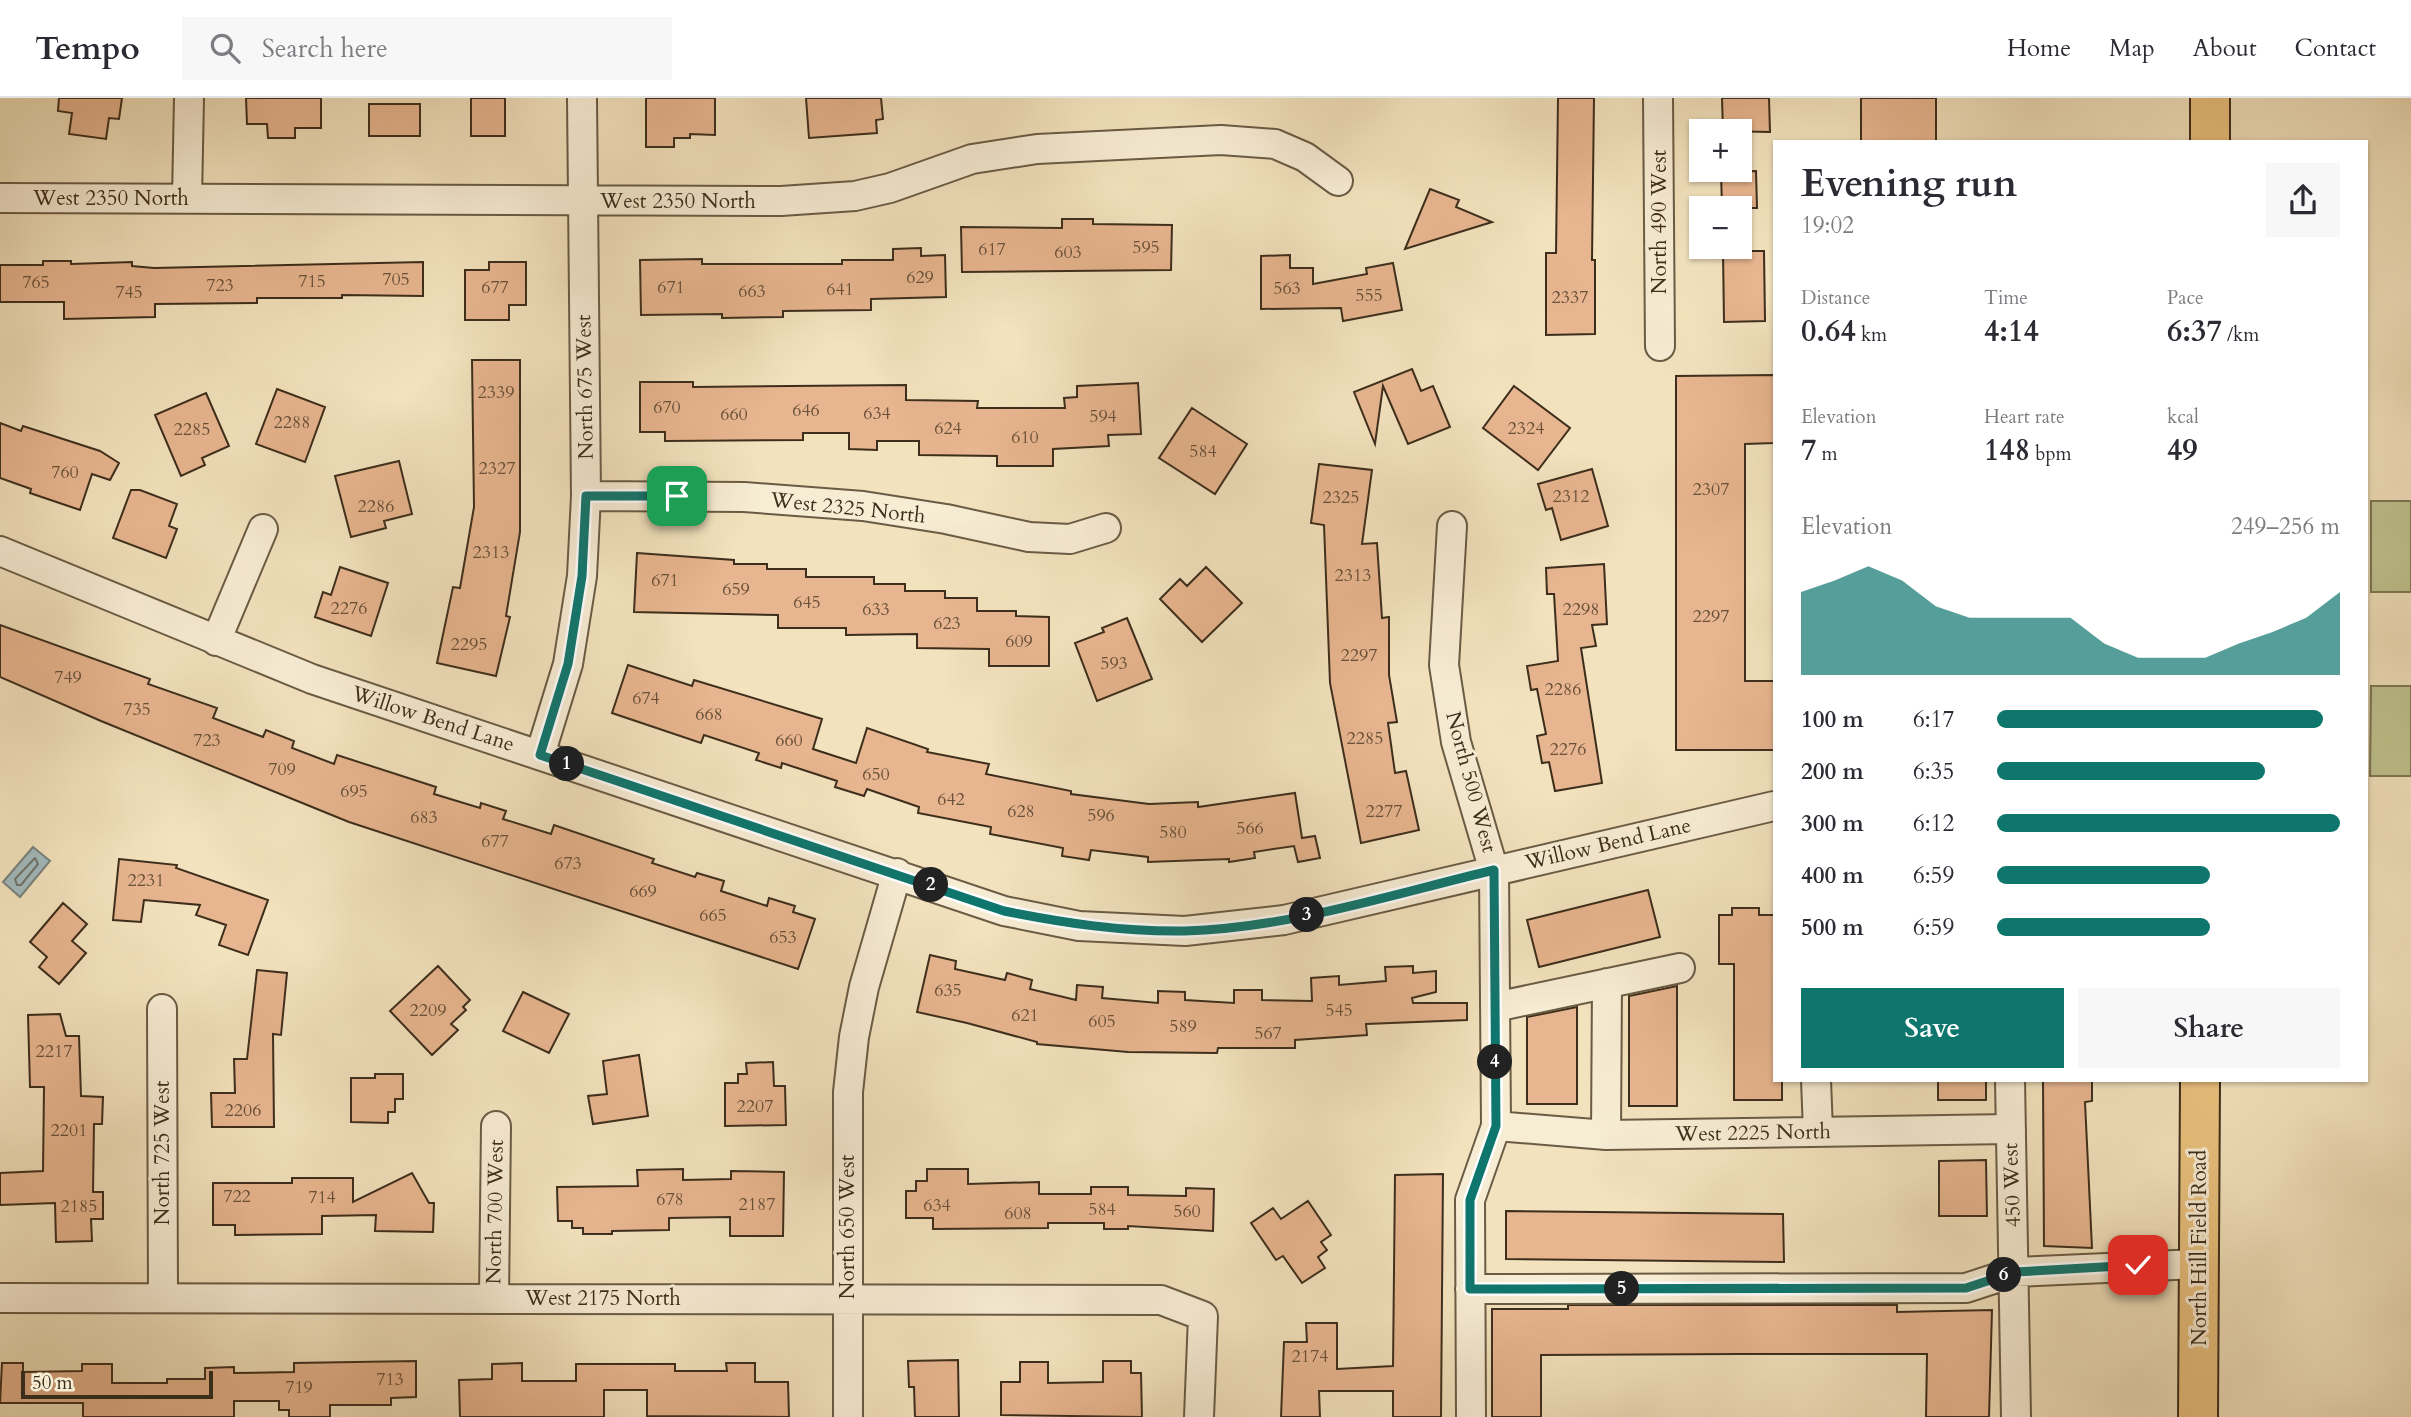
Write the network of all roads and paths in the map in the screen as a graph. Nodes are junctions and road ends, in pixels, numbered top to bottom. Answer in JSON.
{"nodes":[{"id":1,"x":189,"y":98,"type":"edge"},
{"id":2,"x":582,"y":98,"type":"edge"},
{"id":3,"x":1658,"y":98,"type":"edge"},
{"id":4,"x":2210,"y":98,"type":"edge"},
{"id":5,"x":2210,"y":140,"type":"edge"},
{"id":6,"x":1338,"y":181,"type":"dead end"},
{"id":7,"x":0,"y":198,"type":"edge"},
{"id":8,"x":187,"y":198,"type":"junction"},
{"id":9,"x":582,"y":201,"type":"junction"},
{"id":10,"x":1660,"y":346,"type":"dead end"},
{"id":11,"x":586,"y":496,"type":"junction"},
{"id":12,"x":1452,"y":526,"type":"dead end"},
{"id":13,"x":1107,"y":528,"type":"dead end"},
{"id":14,"x":262,"y":529,"type":"dead end"},
{"id":15,"x":0,"y":551,"type":"edge"},
{"id":16,"x":216,"y":641,"type":"junction"},
{"id":17,"x":540,"y":755,"type":"junction"},
{"id":18,"x":1773,"y":806,"type":"edge"},
{"id":19,"x":1494,"y":870,"type":"junction"},
{"id":20,"x":897,"y":873,"type":"junction"},
{"id":21,"x":1680,"y":968,"type":"dead end"},
{"id":22,"x":1607,"y":984,"type":"junction"},
{"id":23,"x":1495,"y":1007,"type":"junction"},
{"id":24,"x":162,"y":1009,"type":"dead end"},
{"id":25,"x":1816,"y":1082,"type":"edge"},
{"id":26,"x":2010,"y":1082,"type":"edge"},
{"id":27,"x":2200,"y":1082,"type":"edge"},
{"id":28,"x":496,"y":1126,"type":"dead end"},
{"id":29,"x":1496,"y":1126,"type":"junction"},
{"id":30,"x":2011,"y":1129,"type":"junction"},
{"id":31,"x":1818,"y":1131,"type":"junction"},
{"id":32,"x":1606,"y":1135,"type":"junction"},
{"id":33,"x":2198,"y":1264,"type":"junction"},
{"id":34,"x":2015,"y":1272,"type":"junction"},
{"id":35,"x":1470,"y":1289,"type":"junction"},
{"id":36,"x":0,"y":1298,"type":"edge"},
{"id":37,"x":163,"y":1298,"type":"junction"},
{"id":38,"x":494,"y":1298,"type":"junction"},
{"id":39,"x":847,"y":1300,"type":"junction"},
{"id":40,"x":848,"y":1417,"type":"edge"},
{"id":41,"x":1199,"y":1417,"type":"edge"},
{"id":42,"x":1471,"y":1417,"type":"edge"},
{"id":43,"x":2016,"y":1417,"type":"edge"},
{"id":44,"x":2198,"y":1417,"type":"edge"}],
"edges":[{"from":1,"to":8,"type":"street"},
{"from":2,"to":9,"type":"street","name":"North 675 West"},
{"from":3,"to":10,"type":"street","name":"North 490 West"},
{"from":4,"to":5,"type":"main road"},
{"from":6,"to":9,"type":"street","name":"West 2350 North"},
{"from":7,"to":8,"type":"street","name":"West 2350 North"},
{"from":8,"to":9,"type":"street","name":"West 2350 North"},
{"from":9,"to":11,"type":"street","name":"North 675 West"},
{"from":11,"to":13,"type":"street","name":"West 2325 North"},
{"from":11,"to":17,"type":"street","name":"North 675 West"},
{"from":12,"to":19,"type":"street","name":"North 500 West"},
{"from":14,"to":16,"type":"street"},
{"from":15,"to":16,"type":"street","name":"Willow Bend Lane"},
{"from":16,"to":17,"type":"street","name":"Willow Bend Lane"},
{"from":17,"to":20,"type":"street","name":"Willow Bend Lane"},
{"from":18,"to":19,"type":"street","name":"Willow Bend Lane"},
{"from":19,"to":20,"type":"street","name":"Willow Bend Lane"},
{"from":19,"to":23,"type":"street","name":"North 500 West"},
{"from":20,"to":39,"type":"street","name":"North 650 West"},
{"from":21,"to":22,"type":"street"},
{"from":22,"to":23,"type":"street"},
{"from":22,"to":32,"type":"street"},
{"from":23,"to":29,"type":"street","name":"North 500 West"},
{"from":24,"to":37,"type":"street","name":"North 725 West"},
{"from":25,"to":31,"type":"street"},
{"from":26,"to":30,"type":"street","name":"450 West"},
{"from":27,"to":33,"type":"main road","name":"North Hill Field Road"},
{"from":28,"to":38,"type":"street","name":"North 700 West"},
{"from":29,"to":32,"type":"street","name":"West 2225 North"},
{"from":29,"to":35,"type":"street","name":"North 500 West"},
{"from":30,"to":31,"type":"street","name":"West 2225 North"},
{"from":30,"to":34,"type":"street","name":"450 West"},
{"from":31,"to":32,"type":"street","name":"West 2225 North"},
{"from":33,"to":34,"type":"street"},
{"from":33,"to":44,"type":"main road","name":"North Hill Field Road"},
{"from":34,"to":35,"type":"street"},
{"from":34,"to":43,"type":"street","name":"450 West"},
{"from":35,"to":42,"type":"street","name":"North 500 West"},
{"from":36,"to":37,"type":"street","name":"West 2175 North"},
{"from":37,"to":38,"type":"street","name":"West 2175 North"},
{"from":38,"to":39,"type":"street","name":"West 2175 North"},
{"from":39,"to":40,"type":"street","name":"North 650 West"},
{"from":39,"to":41,"type":"street","name":"West 2175 North"}]}
